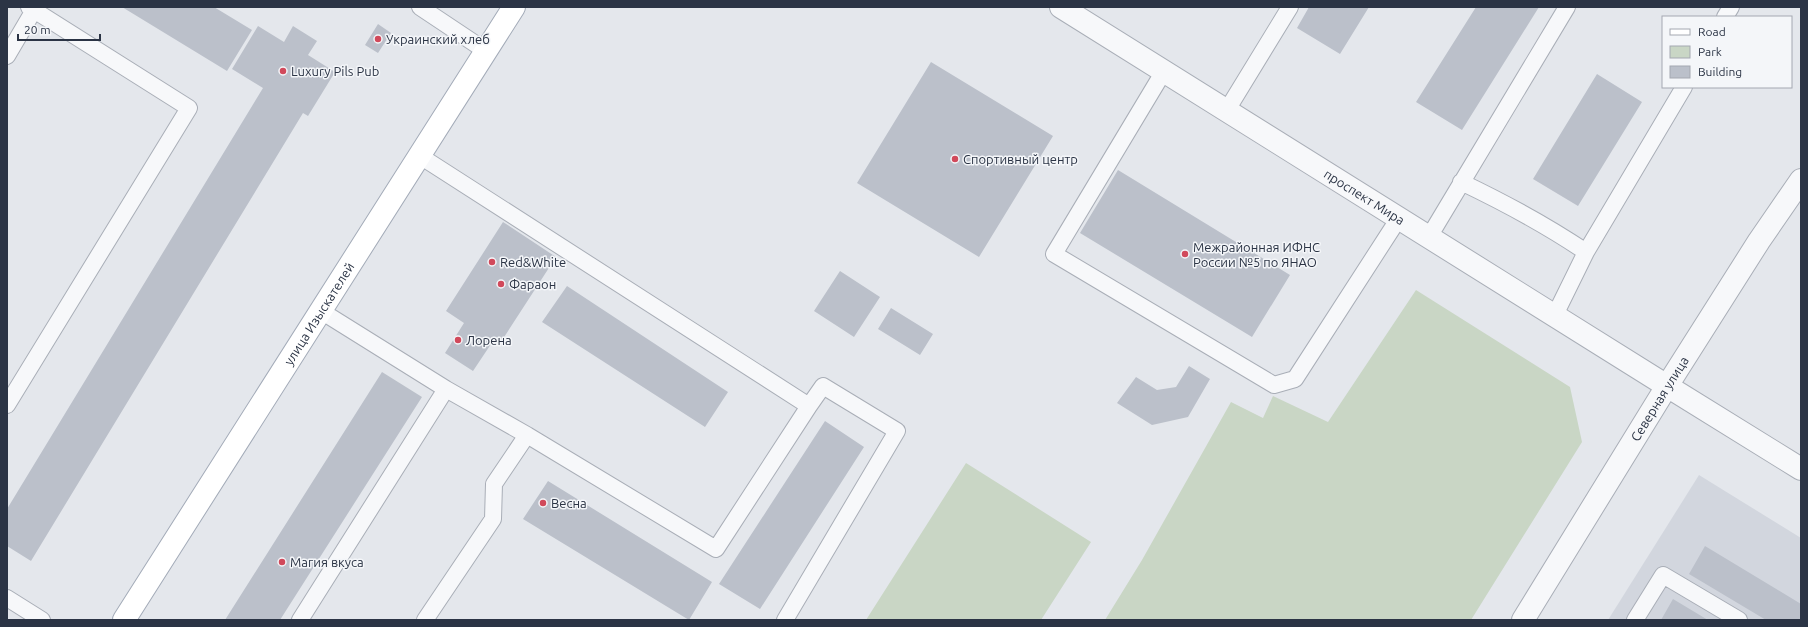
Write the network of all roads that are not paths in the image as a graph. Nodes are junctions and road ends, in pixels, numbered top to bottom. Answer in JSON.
{"nodes":[{"id":1,"x":420,"y":7,"type":"edge"},
{"id":2,"x":514,"y":7,"type":"edge"},
{"id":3,"x":1061,"y":7,"type":"edge"},
{"id":4,"x":1290,"y":7,"type":"edge"},
{"id":5,"x":1567,"y":7,"type":"edge"},
{"id":6,"x":1731,"y":7,"type":"edge"},
{"id":7,"x":32,"y":8,"type":"edge"},
{"id":8,"x":1726,"y":16,"type":"edge"},
{"id":9,"x":486,"y":51,"type":"junction"},
{"id":10,"x":7,"y":56,"type":"edge"},
{"id":11,"x":1164,"y":71,"type":"junction"},
{"id":12,"x":1683,"y":88,"type":"edge"},
{"id":13,"x":1227,"y":110,"type":"junction"},
{"id":14,"x":420,"y":156,"type":"junction"},
{"id":15,"x":1801,"y":180,"type":"edge"},
{"id":16,"x":1461,"y":182,"type":"junction"},
{"id":17,"x":1399,"y":218,"type":"junction"},
{"id":18,"x":1429,"y":237,"type":"junction"},
{"id":19,"x":1586,"y":252,"type":"junction"},
{"id":20,"x":321,"y":311,"type":"junction"},
{"id":21,"x":1555,"y":315,"type":"junction"},
{"id":22,"x":1667,"y":386,"type":"junction"},
{"id":23,"x":446,"y":389,"type":"junction"},
{"id":24,"x":7,"y":405,"type":"edge"},
{"id":25,"x":809,"y":406,"type":"junction"},
{"id":26,"x":527,"y":435,"type":"junction"},
{"id":27,"x":1801,"y":469,"type":"edge"},
{"id":28,"x":7,"y":598,"type":"edge"},
{"id":29,"x":42,"y":620,"type":"edge"},
{"id":30,"x":124,"y":620,"type":"edge"},
{"id":31,"x":300,"y":620,"type":"edge"},
{"id":32,"x":425,"y":620,"type":"edge"},
{"id":33,"x":785,"y":620,"type":"edge"},
{"id":34,"x":1523,"y":620,"type":"edge"},
{"id":35,"x":1635,"y":620,"type":"edge"},
{"id":36,"x":1739,"y":620,"type":"edge"}],
"edges":[{"from":1,"to":9,"type":"lane"},
{"from":2,"to":9,"type":"main road","name":"улица Изыскателей"},
{"from":3,"to":11,"type":"street","name":"проспект Мира"},
{"from":4,"to":13,"type":"lane"},
{"from":5,"to":16,"type":"lane"},
{"from":6,"to":8,"type":"lane"},
{"from":7,"to":10,"type":"lane"},
{"from":7,"to":24,"type":"lane"},
{"from":9,"to":14,"type":"main road","name":"улица Изыскателей"},
{"from":11,"to":13,"type":"street","name":"проспект Мира"},
{"from":11,"to":17,"type":"lane"},
{"from":12,"to":19,"type":"lane"},
{"from":13,"to":17,"type":"street","name":"проспект Мира"},
{"from":14,"to":20,"type":"main road","name":"улица Изыскателей"},
{"from":14,"to":25,"type":"lane"},
{"from":15,"to":22,"type":"street","name":"Северная улица"},
{"from":16,"to":18,"type":"lane"},
{"from":16,"to":19,"type":"lane"},
{"from":17,"to":18,"type":"street","name":"проспект Мира"},
{"from":18,"to":21,"type":"street","name":"проспект Мира"},
{"from":19,"to":21,"type":"lane"},
{"from":20,"to":23,"type":"lane"},
{"from":20,"to":30,"type":"main road","name":"улица Изыскателей"},
{"from":21,"to":22,"type":"street","name":"проспект Мира"},
{"from":22,"to":27,"type":"street","name":"проспект Мира"},
{"from":22,"to":34,"type":"street","name":"Северная улица"},
{"from":23,"to":26,"type":"lane"},
{"from":23,"to":31,"type":"lane"},
{"from":25,"to":26,"type":"lane"},
{"from":25,"to":33,"type":"lane"},
{"from":26,"to":32,"type":"lane"},
{"from":28,"to":29,"type":"lane"},
{"from":35,"to":36,"type":"lane"}]}
